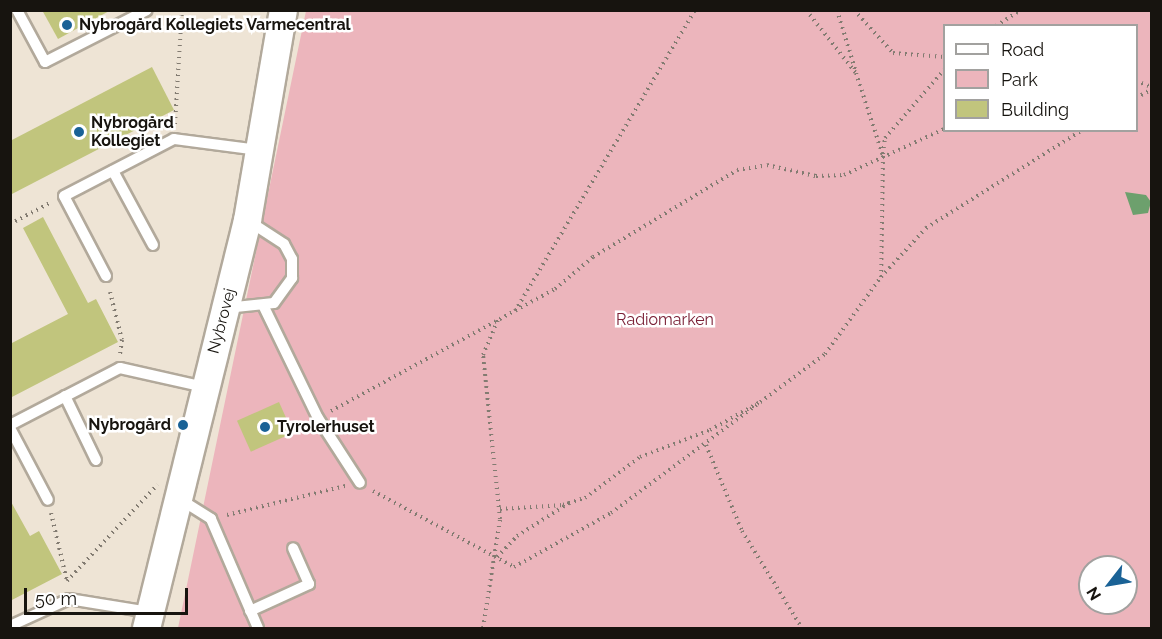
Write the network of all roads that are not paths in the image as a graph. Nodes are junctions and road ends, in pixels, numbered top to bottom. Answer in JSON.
{"nodes":[{"id":1,"x":17,"y":10,"type":"edge"},
{"id":2,"x":147,"y":10,"type":"edge"},
{"id":3,"x":282,"y":10,"type":"edge"},
{"id":4,"x":262,"y":150,"type":"junction"},
{"id":5,"x":112,"y":171,"type":"junction"},
{"id":6,"x":247,"y":220,"type":"junction"},
{"id":7,"x":153,"y":245,"type":"dead end"},
{"id":8,"x":106,"y":276,"type":"road end"},
{"id":9,"x":264,"y":307,"type":"junction"},
{"id":10,"x":226,"y":308,"type":"junction"},
{"id":11,"x":204,"y":387,"type":"junction"},
{"id":12,"x":65,"y":396,"type":"junction"},
{"id":13,"x":10,"y":426,"type":"edge"},
{"id":14,"x":96,"y":460,"type":"dead end"},
{"id":15,"x":360,"y":483,"type":"road end"},
{"id":16,"x":177,"y":498,"type":"junction"},
{"id":17,"x":48,"y":500,"type":"road end"},
{"id":18,"x":293,"y":548,"type":"dead end"},
{"id":19,"x":250,"y":611,"type":"junction"},
{"id":20,"x":148,"y":620,"type":"edge"},
{"id":21,"x":13,"y":627,"type":"edge"},
{"id":22,"x":258,"y":628,"type":"edge"}],
"edges":[{"from":1,"to":2,"type":"lane"},
{"from":3,"to":4,"type":"street","name":"Nybrovej"},
{"from":4,"to":5,"type":"lane"},
{"from":4,"to":6,"type":"street","name":"Nybrovej"},
{"from":5,"to":7,"type":"lane"},
{"from":5,"to":8,"type":"lane"},
{"from":6,"to":9,"type":"lane"},
{"from":6,"to":10,"type":"street","name":"Nybrovej"},
{"from":9,"to":10,"type":"lane"},
{"from":9,"to":15,"type":"lane"},
{"from":10,"to":11,"type":"street","name":"Nybrovej"},
{"from":11,"to":12,"type":"lane"},
{"from":11,"to":16,"type":"street","name":"Nybrovej"},
{"from":12,"to":13,"type":"lane"},
{"from":12,"to":14,"type":"lane"},
{"from":13,"to":17,"type":"lane"},
{"from":16,"to":19,"type":"lane"},
{"from":16,"to":20,"type":"street","name":"Nybrovej"},
{"from":18,"to":19,"type":"lane"},
{"from":19,"to":22,"type":"lane"},
{"from":20,"to":21,"type":"lane"}]}
